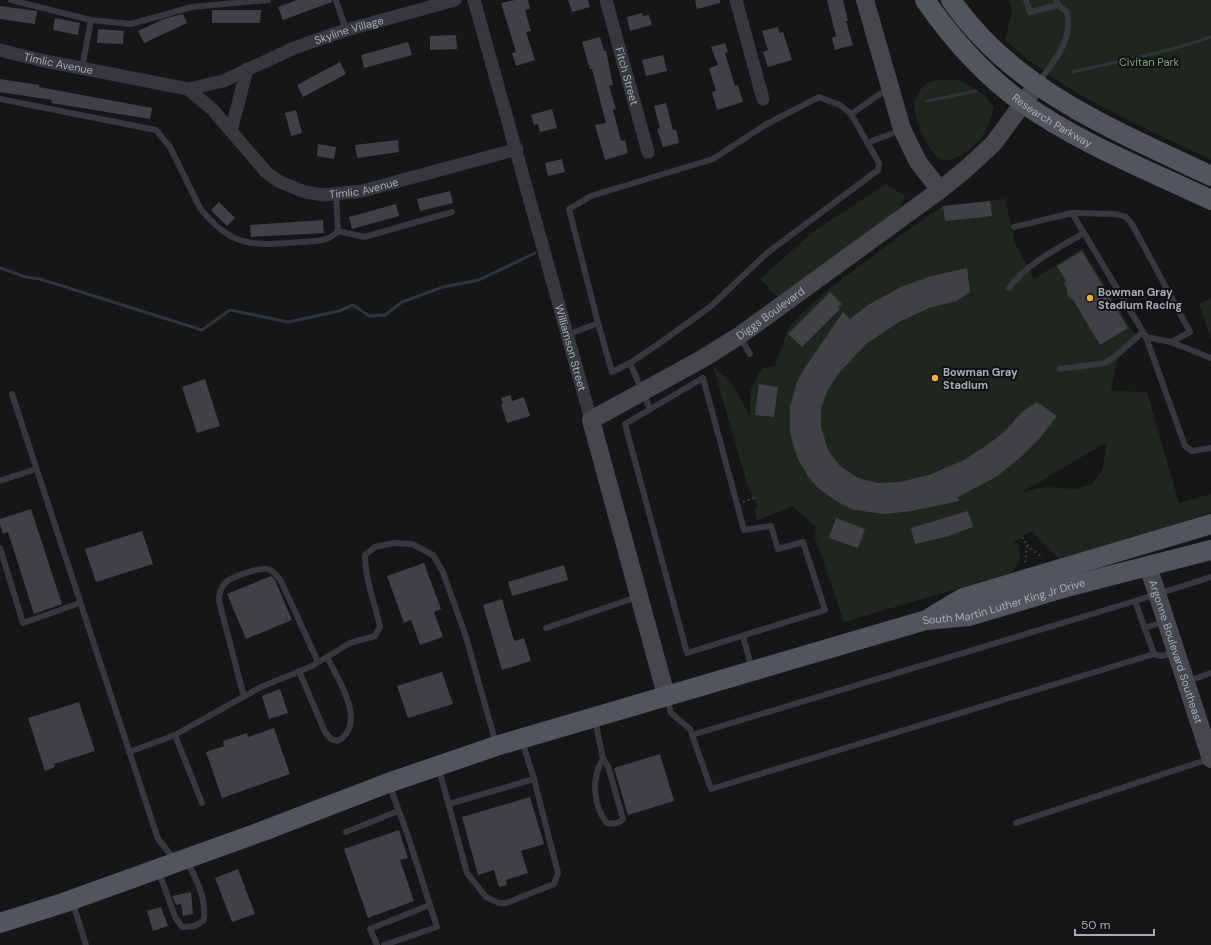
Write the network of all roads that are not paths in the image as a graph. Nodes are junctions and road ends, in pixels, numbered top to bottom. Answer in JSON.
{"nodes":[{"id":1,"x":11,"y":0,"type":"edge"},
{"id":2,"x":268,"y":0,"type":"edge"},
{"id":3,"x":336,"y":0,"type":"edge"},
{"id":4,"x":455,"y":0,"type":"edge"},
{"id":5,"x":474,"y":0,"type":"edge"},
{"id":6,"x":606,"y":0,"type":"edge"},
{"id":7,"x":736,"y":0,"type":"edge"},
{"id":8,"x":865,"y":0,"type":"edge"},
{"id":9,"x":925,"y":0,"type":"edge"},
{"id":10,"x":951,"y":0,"type":"edge"},
{"id":11,"x":1026,"y":0,"type":"edge"},
{"id":12,"x":1058,"y":2,"type":"edge"},
{"id":13,"x":91,"y":20,"type":"junction"},
{"id":14,"x":346,"y":30,"type":"junction"},
{"id":15,"x":0,"y":50,"type":"edge"},
{"id":16,"x":82,"y":68,"type":"junction"},
{"id":17,"x":247,"y":69,"type":"junction"},
{"id":18,"x":1036,"y":86,"type":"junction"},
{"id":19,"x":188,"y":89,"type":"junction"},
{"id":20,"x":889,"y":90,"type":"junction"},
{"id":21,"x":0,"y":99,"type":"edge"},
{"id":22,"x":763,"y":99,"type":"dead end"},
{"id":23,"x":1023,"y":103,"type":"junction"},
{"id":24,"x":851,"y":114,"type":"junction"},
{"id":25,"x":902,"y":129,"type":"junction"},
{"id":26,"x":231,"y":131,"type":"junction"},
{"id":27,"x":868,"y":143,"type":"junction"},
{"id":28,"x":516,"y":149,"type":"junction"},
{"id":29,"x":648,"y":152,"type":"dead end"},
{"id":30,"x":1211,"y":176,"type":"edge"},
{"id":31,"x":940,"y":190,"type":"junction"},
{"id":32,"x":336,"y":194,"type":"junction"},
{"id":33,"x":1211,"y":200,"type":"edge"},
{"id":34,"x":452,"y":212,"type":"dead end"},
{"id":35,"x":1072,"y":213,"type":"junction"},
{"id":36,"x":1014,"y":227,"type":"dead end"},
{"id":37,"x":338,"y":231,"type":"junction"},
{"id":38,"x":1084,"y":233,"type":"junction"},
{"id":39,"x":1008,"y":288,"type":"dead end"},
{"id":40,"x":598,"y":323,"type":"junction"},
{"id":41,"x":1145,"y":335,"type":"junction"},
{"id":42,"x":568,"y":336,"type":"junction"},
{"id":43,"x":739,"y":336,"type":"junction"},
{"id":44,"x":1171,"y":342,"type":"junction"},
{"id":45,"x":750,"y":354,"type":"dead end"},
{"id":46,"x":1211,"y":358,"type":"edge"},
{"id":47,"x":630,"y":363,"type":"junction"},
{"id":48,"x":1060,"y":369,"type":"dead end"},
{"id":49,"x":643,"y":391,"type":"junction"},
{"id":50,"x":12,"y":394,"type":"dead end"},
{"id":51,"x":650,"y":409,"type":"junction"},
{"id":52,"x":590,"y":420,"type":"junction"},
{"id":53,"x":1211,"y":448,"type":"edge"},
{"id":54,"x":36,"y":470,"type":"junction"},
{"id":55,"x":0,"y":481,"type":"edge"},
{"id":56,"x":1211,"y":524,"type":"edge"},
{"id":57,"x":1211,"y":528,"type":"edge"},
{"id":58,"x":0,"y":548,"type":"edge"},
{"id":59,"x":1211,"y":550,"type":"edge"},
{"id":60,"x":1148,"y":566,"type":"junction"},
{"id":61,"x":1211,"y":577,"type":"edge"},
{"id":62,"x":1157,"y":594,"type":"junction"},
{"id":63,"x":639,"y":596,"type":"junction"},
{"id":64,"x":1135,"y":601,"type":"junction"},
{"id":65,"x":80,"y":603,"type":"junction"},
{"id":66,"x":926,"y":620,"type":"junction"},
{"id":67,"x":1166,"y":621,"type":"junction"},
{"id":68,"x":546,"y":628,"type":"dead end"},
{"id":69,"x":1144,"y":628,"type":"junction"},
{"id":70,"x":743,"y":636,"type":"junction"},
{"id":71,"x":1176,"y":652,"type":"junction"},
{"id":72,"x":1154,"y":654,"type":"junction"},
{"id":73,"x":327,"y":657,"type":"junction"},
{"id":74,"x":318,"y":662,"type":"junction"},
{"id":75,"x":753,"y":670,"type":"junction"},
{"id":76,"x":298,"y":671,"type":"junction"},
{"id":77,"x":1211,"y":673,"type":"edge"},
{"id":78,"x":1186,"y":682,"type":"junction"},
{"id":79,"x":666,"y":695,"type":"junction"},
{"id":80,"x":244,"y":697,"type":"junction"},
{"id":81,"x":595,"y":717,"type":"junction"},
{"id":82,"x":175,"y":735,"type":"junction"},
{"id":83,"x":692,"y":735,"type":"junction"},
{"id":84,"x":521,"y":738,"type":"junction"},
{"id":85,"x":496,"y":746,"type":"junction"},
{"id":86,"x":129,"y":752,"type":"junction"},
{"id":87,"x":603,"y":759,"type":"junction"},
{"id":88,"x":1211,"y":759,"type":"edge"},
{"id":89,"x":438,"y":765,"type":"junction"},
{"id":90,"x":534,"y":779,"type":"junction"},
{"id":91,"x":388,"y":783,"type":"junction"},
{"id":92,"x":202,"y":803,"type":"dead end"},
{"id":93,"x":449,"y":804,"type":"junction"},
{"id":94,"x":398,"y":811,"type":"junction"},
{"id":95,"x":1016,"y":823,"type":"dead end"},
{"id":96,"x":346,"y":832,"type":"dead end"},
{"id":97,"x":181,"y":859,"type":"junction"},
{"id":98,"x":157,"y":868,"type":"junction"},
{"id":99,"x":72,"y":899,"type":"junction"},
{"id":100,"x":430,"y":905,"type":"junction"},
{"id":101,"x":0,"y":923,"type":"edge"},
{"id":102,"x":86,"y":945,"type":"edge"},
{"id":103,"x":377,"y":945,"type":"edge"},
{"id":104,"x":384,"y":945,"type":"edge"}],
"edges":[{"from":1,"to":13,"type":"lane"},
{"from":2,"to":13,"type":"lane"},
{"from":3,"to":14,"type":"lane"},
{"from":4,"to":14,"type":"street","name":"Skyline Village"},
{"from":5,"to":28,"type":"street","name":"Williamson Street"},
{"from":6,"to":29,"type":"street","name":"Fitch Street"},
{"from":7,"to":22,"type":"street"},
{"from":8,"to":20,"type":"street"},
{"from":9,"to":23,"type":"main road","name":"Research Parkway"},
{"from":10,"to":18,"type":"main road","name":"Research Parkway"},
{"from":11,"to":12,"type":"lane"},
{"from":12,"to":18,"type":"lane"},
{"from":13,"to":16,"type":"lane"},
{"from":14,"to":17,"type":"street","name":"Skyline Village"},
{"from":15,"to":16,"type":"street","name":"Timlic Avenue"},
{"from":16,"to":19,"type":"street","name":"Timlic Avenue"},
{"from":17,"to":19,"type":"street","name":"Timlic Avenue"},
{"from":17,"to":26,"type":"street"},
{"from":18,"to":23,"type":"street","name":"Diggs Boulevard"},
{"from":18,"to":30,"type":"main road","name":"Research Parkway"},
{"from":19,"to":26,"type":"street","name":"Timlic Avenue"},
{"from":20,"to":24,"type":"lane"},
{"from":20,"to":25,"type":"street"},
{"from":21,"to":37,"type":"lane"},
{"from":23,"to":31,"type":"street","name":"Diggs Boulevard"},
{"from":23,"to":33,"type":"main road","name":"Research Parkway"},
{"from":24,"to":27,"type":"lane"},
{"from":24,"to":40,"type":"lane"},
{"from":25,"to":27,"type":"lane"},
{"from":25,"to":31,"type":"street"},
{"from":26,"to":32,"type":"street","name":"Timlic Avenue"},
{"from":27,"to":47,"type":"lane"},
{"from":28,"to":32,"type":"street","name":"Timlic Avenue"},
{"from":28,"to":42,"type":"street","name":"Williamson Street"},
{"from":31,"to":43,"type":"street","name":"Diggs Boulevard"},
{"from":32,"to":37,"type":"lane"},
{"from":34,"to":37,"type":"lane"},
{"from":35,"to":36,"type":"lane"},
{"from":35,"to":38,"type":"lane"},
{"from":35,"to":44,"type":"lane"},
{"from":38,"to":39,"type":"lane"},
{"from":38,"to":41,"type":"lane"},
{"from":40,"to":42,"type":"lane"},
{"from":40,"to":47,"type":"lane"},
{"from":41,"to":44,"type":"lane"},
{"from":41,"to":48,"type":"lane"},
{"from":41,"to":53,"type":"lane"},
{"from":42,"to":52,"type":"street","name":"Williamson Street"},
{"from":43,"to":45,"type":"lane"},
{"from":43,"to":49,"type":"street","name":"Diggs Boulevard"},
{"from":44,"to":46,"type":"lane"},
{"from":47,"to":49,"type":"lane"},
{"from":49,"to":51,"type":"lane"},
{"from":49,"to":52,"type":"street","name":"Diggs Boulevard"},
{"from":50,"to":54,"type":"lane"},
{"from":51,"to":70,"type":"lane"},
{"from":51,"to":70,"type":"lane"},
{"from":52,"to":63,"type":"street","name":"Williamson Street"},
{"from":54,"to":55,"type":"lane"},
{"from":54,"to":65,"type":"lane"},
{"from":56,"to":66,"type":"main road","name":"South Martin Luther King Jr Drive"},
{"from":57,"to":60,"type":"main road"},
{"from":58,"to":65,"type":"lane"},
{"from":59,"to":60,"type":"main road","name":"South Martin Luther King Jr Drive"},
{"from":60,"to":62,"type":"street","name":"Argonne Boulevard Southeast"},
{"from":60,"to":66,"type":"main road","name":"South Martin Luther King Jr Drive"},
{"from":61,"to":62,"type":"lane"},
{"from":62,"to":64,"type":"lane"},
{"from":62,"to":67,"type":"street","name":"Argonne Boulevard Southeast"},
{"from":63,"to":68,"type":"lane"},
{"from":63,"to":79,"type":"street","name":"Williamson Street"},
{"from":64,"to":69,"type":"lane"},
{"from":64,"to":83,"type":"lane"},
{"from":65,"to":86,"type":"lane"},
{"from":66,"to":75,"type":"main road"},
{"from":67,"to":69,"type":"lane"},
{"from":67,"to":71,"type":"street","name":"Argonne Boulevard Southeast"},
{"from":69,"to":72,"type":"lane"},
{"from":70,"to":75,"type":"lane"},
{"from":71,"to":72,"type":"lane"},
{"from":71,"to":78,"type":"street","name":"Argonne Boulevard Southeast"},
{"from":72,"to":83,"type":"lane"},
{"from":73,"to":74,"type":"lane"},
{"from":73,"to":76,"type":"lane"},
{"from":73,"to":85,"type":"lane"},
{"from":74,"to":76,"type":"lane"},
{"from":74,"to":80,"type":"lane"},
{"from":75,"to":79,"type":"main road"},
{"from":76,"to":80,"type":"lane"},
{"from":77,"to":78,"type":"lane"},
{"from":78,"to":88,"type":"street","name":"Argonne Boulevard Southeast"},
{"from":79,"to":81,"type":"main road"},
{"from":79,"to":83,"type":"lane"},
{"from":80,"to":82,"type":"lane"},
{"from":81,"to":84,"type":"main road"},
{"from":81,"to":87,"type":"lane"},
{"from":82,"to":86,"type":"lane"},
{"from":82,"to":92,"type":"lane"},
{"from":84,"to":85,"type":"main road"},
{"from":84,"to":90,"type":"lane"},
{"from":85,"to":89,"type":"main road"},
{"from":86,"to":97,"type":"lane"},
{"from":87,"to":87,"type":"lane"},
{"from":88,"to":95,"type":"lane"},
{"from":89,"to":91,"type":"main road"},
{"from":89,"to":93,"type":"lane"},
{"from":90,"to":93,"type":"lane"},
{"from":90,"to":93,"type":"lane"},
{"from":91,"to":94,"type":"lane"},
{"from":91,"to":97,"type":"main road"},
{"from":94,"to":96,"type":"lane"},
{"from":94,"to":100,"type":"lane"},
{"from":97,"to":98,"type":"main road"},
{"from":97,"to":98,"type":"lane"},
{"from":98,"to":99,"type":"main road"},
{"from":99,"to":101,"type":"main road"},
{"from":99,"to":102,"type":"lane"},
{"from":100,"to":103,"type":"lane"},
{"from":100,"to":104,"type":"lane"}]}
